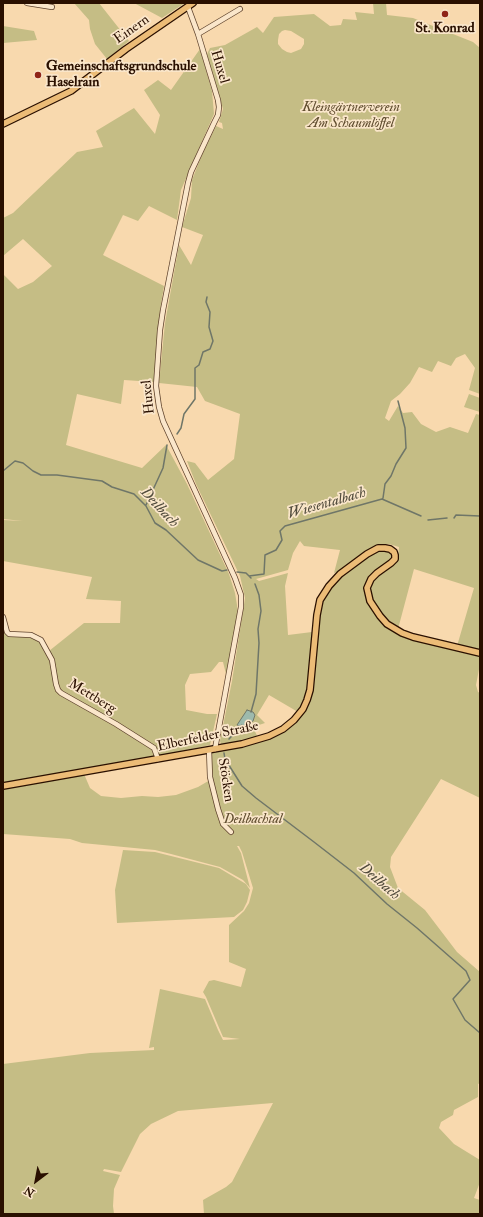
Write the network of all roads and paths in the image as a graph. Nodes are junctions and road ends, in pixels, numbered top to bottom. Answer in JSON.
{"nodes":[{"id":1,"x":27,"y":3,"type":"edge"},
{"id":2,"x":190,"y":5,"type":"edge"},
{"id":3,"x":52,"y":7,"type":"dead end"},
{"id":4,"x":240,"y":9,"type":"dead end"},
{"id":5,"x":198,"y":34,"type":"junction"},
{"id":6,"x":3,"y":124,"type":"edge"},
{"id":7,"x":3,"y":617,"type":"edge"},
{"id":8,"x":480,"y":653,"type":"edge"},
{"id":9,"x":212,"y":750,"type":"junction"},
{"id":10,"x":158,"y":759,"type":"junction"},
{"id":11,"x":3,"y":786,"type":"edge"},
{"id":12,"x":231,"y":832,"type":"dead end"}],
"edges":[{"from":1,"to":3,"type":"street"},
{"from":2,"to":5,"type":"street","name":"Huxel"},
{"from":2,"to":6,"type":"main road","name":"Einern"},
{"from":4,"to":5,"type":"street","name":"Huxel"},
{"from":5,"to":9,"type":"street","name":"Huxel"},
{"from":7,"to":10,"type":"street","name":"Mettberg"},
{"from":8,"to":9,"type":"main road","name":"Elberfelder Straße"},
{"from":9,"to":10,"type":"main road","name":"Elberfelder Straße"},
{"from":9,"to":12,"type":"street","name":"Stöcken"},
{"from":10,"to":11,"type":"main road","name":"Elberfelder Straße"}]}
